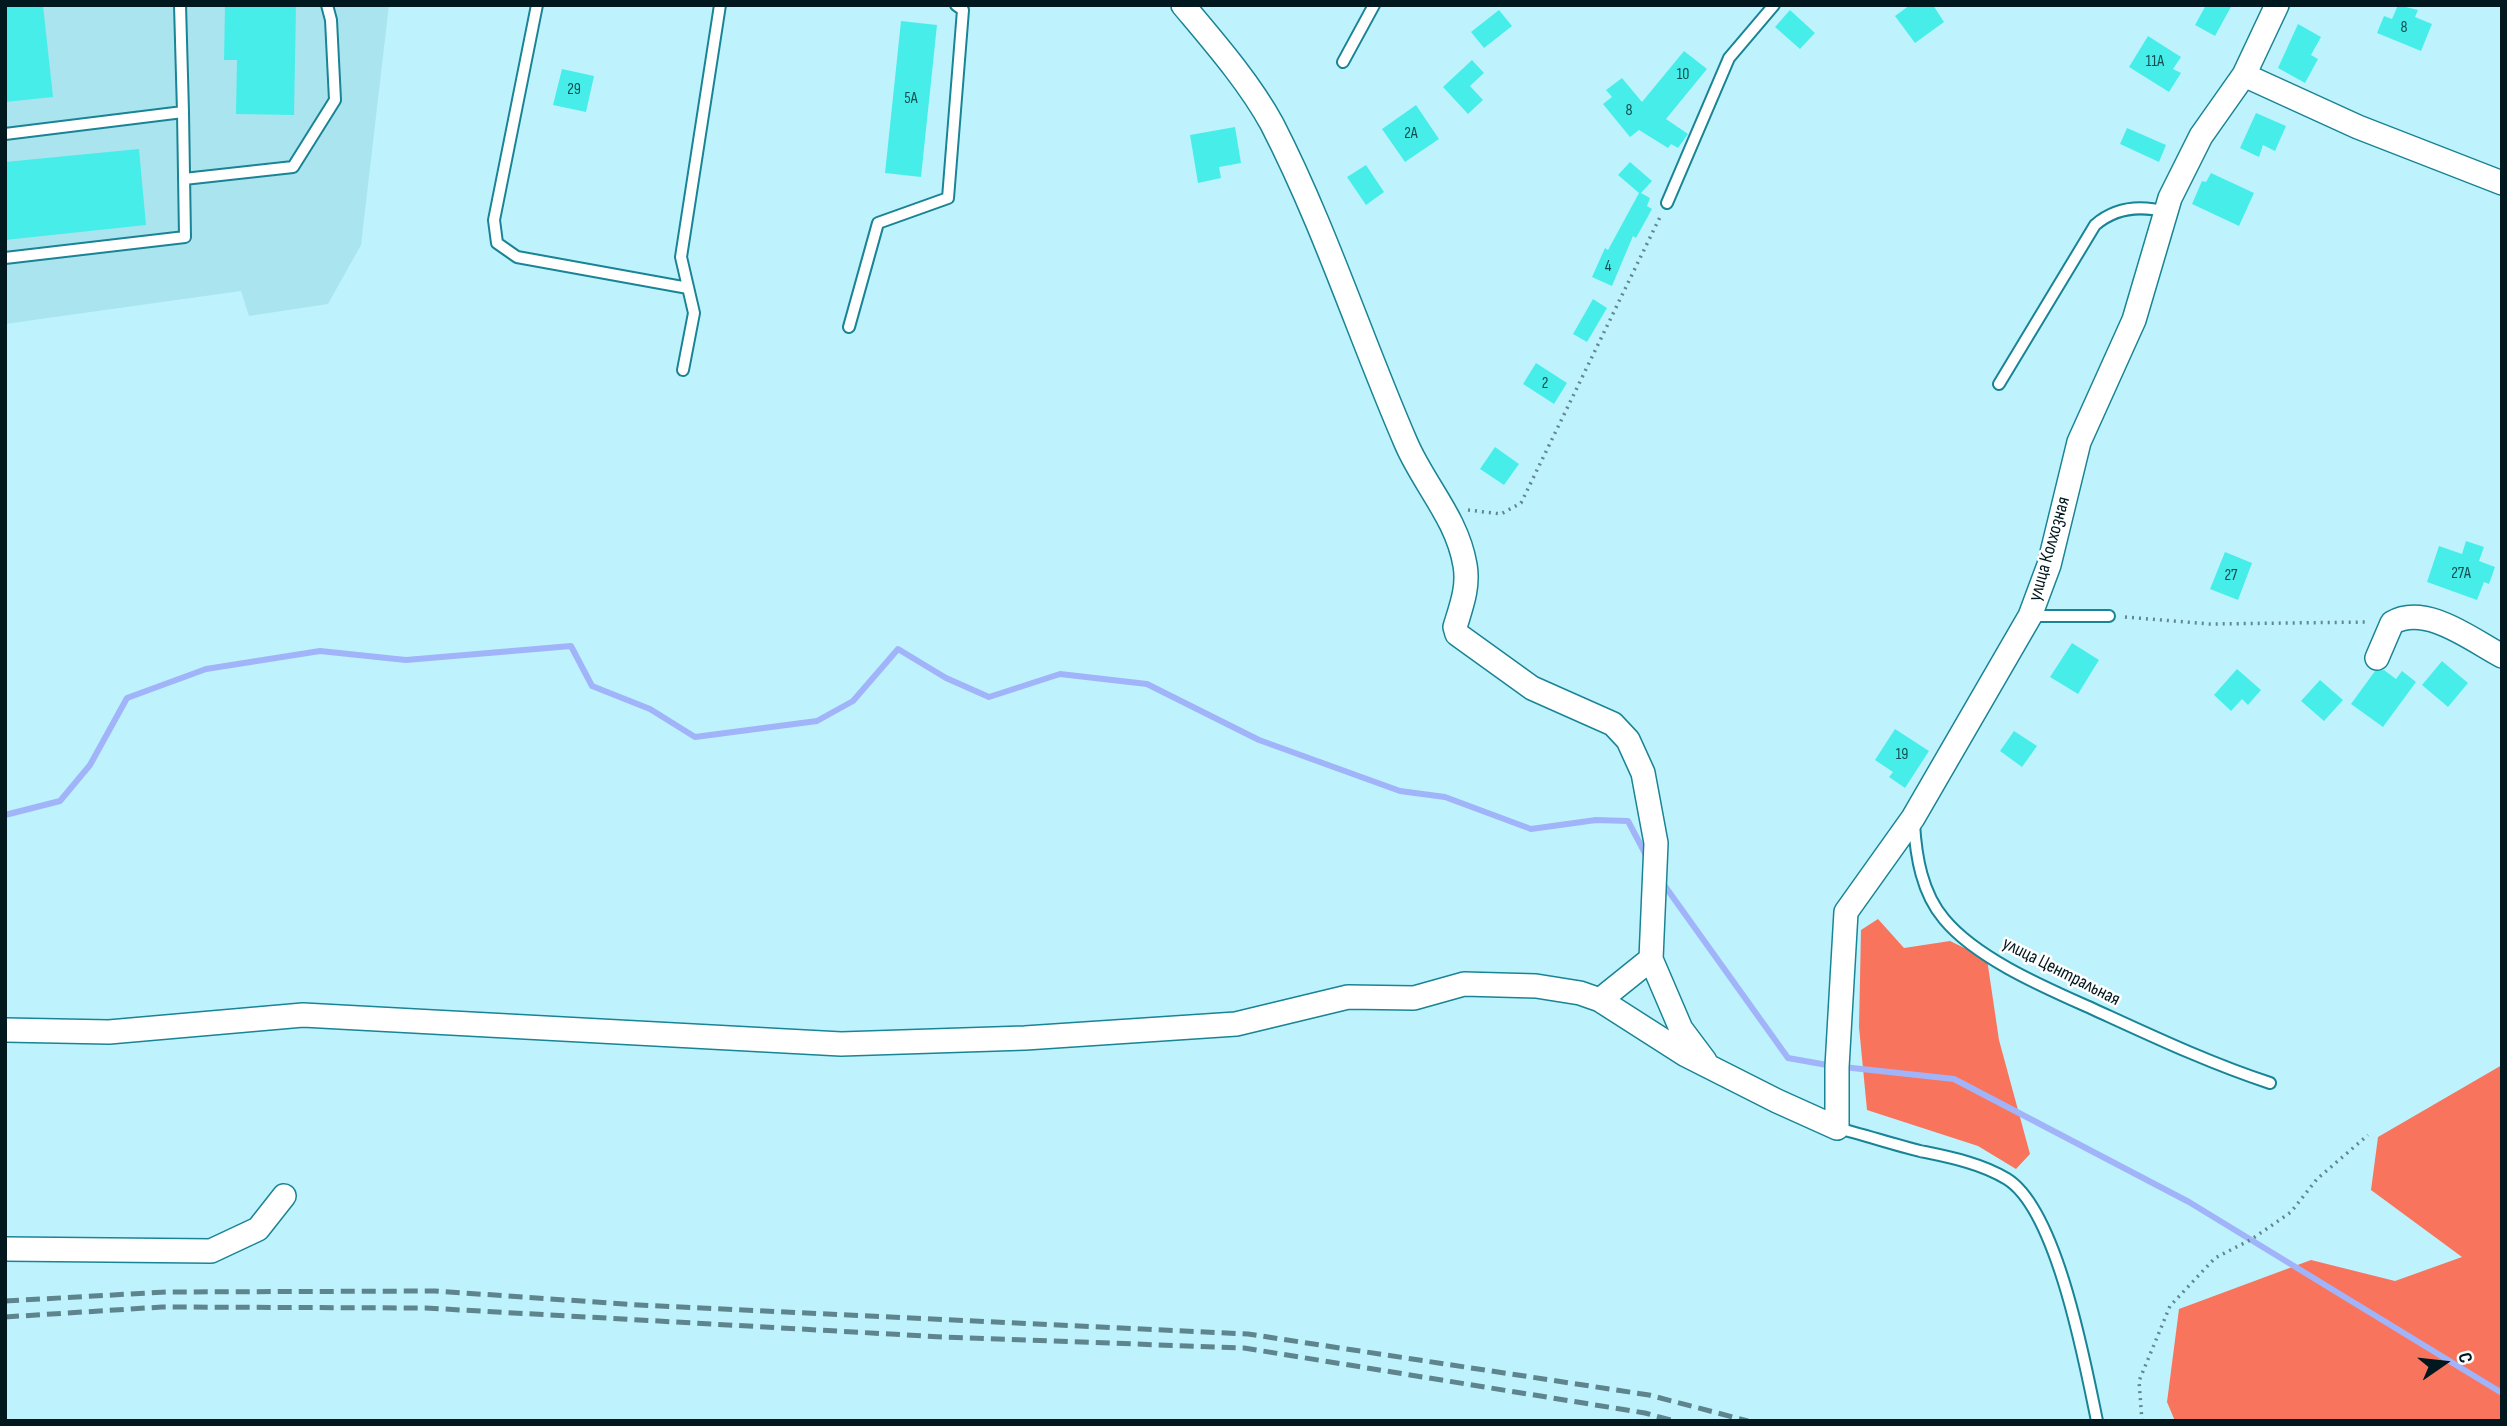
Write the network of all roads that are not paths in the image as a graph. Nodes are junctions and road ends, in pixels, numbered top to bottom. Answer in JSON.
{"nodes":[{"id":1,"x":180,"y":5,"type":"edge"},
{"id":2,"x":327,"y":5,"type":"edge"},
{"id":3,"x":537,"y":5,"type":"edge"},
{"id":4,"x":720,"y":5,"type":"edge"},
{"id":5,"x":956,"y":5,"type":"edge"},
{"id":6,"x":1183,"y":5,"type":"edge"},
{"id":7,"x":1374,"y":5,"type":"edge"},
{"id":8,"x":1774,"y":5,"type":"edge"},
{"id":9,"x":2277,"y":5,"type":"edge"},
{"id":10,"x":1343,"y":62,"type":"dead end"},
{"id":11,"x":2244,"y":75,"type":"junction"},
{"id":12,"x":183,"y":112,"type":"junction"},
{"id":13,"x":5,"y":134,"type":"edge"},
{"id":14,"x":184,"y":179,"type":"junction"},
{"id":15,"x":2502,"y":183,"type":"edge"},
{"id":16,"x":1667,"y":203,"type":"road end"},
{"id":17,"x":2166,"y":212,"type":"junction"},
{"id":18,"x":5,"y":258,"type":"edge"},
{"id":19,"x":688,"y":288,"type":"junction"},
{"id":20,"x":849,"y":327,"type":"dead end"},
{"id":21,"x":683,"y":370,"type":"dead end"},
{"id":22,"x":1998,"y":384,"type":"dead end"},
{"id":23,"x":2030,"y":616,"type":"junction"},
{"id":24,"x":2109,"y":616,"type":"road end"},
{"id":25,"x":2502,"y":656,"type":"edge"},
{"id":26,"x":2377,"y":658,"type":"dead end"},
{"id":27,"x":1913,"y":818,"type":"junction"},
{"id":28,"x":1651,"y":959,"type":"junction"},
{"id":29,"x":1600,"y":1000,"type":"junction"},
{"id":30,"x":5,"y":1030,"type":"edge"},
{"id":31,"x":1707,"y":1063,"type":"junction"},
{"id":32,"x":2270,"y":1083,"type":"dead end"},
{"id":33,"x":1837,"y":1128,"type":"junction"},
{"id":34,"x":284,"y":1196,"type":"dead end"},
{"id":35,"x":5,"y":1249,"type":"edge"},
{"id":36,"x":2097,"y":1421,"type":"edge"}],
"edges":[{"from":1,"to":12,"type":"lane"},
{"from":2,"to":14,"type":"lane"},
{"from":3,"to":19,"type":"lane"},
{"from":4,"to":19,"type":"lane"},
{"from":5,"to":20,"type":"lane"},
{"from":6,"to":28,"type":"street"},
{"from":7,"to":10,"type":"lane"},
{"from":8,"to":16,"type":"lane"},
{"from":9,"to":11,"type":"street","name":"улица Колхозная"},
{"from":11,"to":15,"type":"street"},
{"from":11,"to":17,"type":"street","name":"улица Колхозная"},
{"from":12,"to":13,"type":"lane"},
{"from":12,"to":14,"type":"lane"},
{"from":14,"to":18,"type":"lane"},
{"from":17,"to":22,"type":"lane"},
{"from":17,"to":23,"type":"street","name":"улица Колхозная"},
{"from":19,"to":21,"type":"lane"},
{"from":23,"to":24,"type":"lane"},
{"from":23,"to":27,"type":"street","name":"улица Колхозная"},
{"from":25,"to":26,"type":"street"},
{"from":27,"to":32,"type":"lane","name":"улица Центральная"},
{"from":27,"to":33,"type":"street","name":"улица Колхозная"},
{"from":28,"to":29,"type":"street"},
{"from":28,"to":31,"type":"street"},
{"from":29,"to":30,"type":"street"},
{"from":29,"to":31,"type":"street"},
{"from":31,"to":33,"type":"street"},
{"from":33,"to":36,"type":"lane"},
{"from":34,"to":35,"type":"street"}]}
